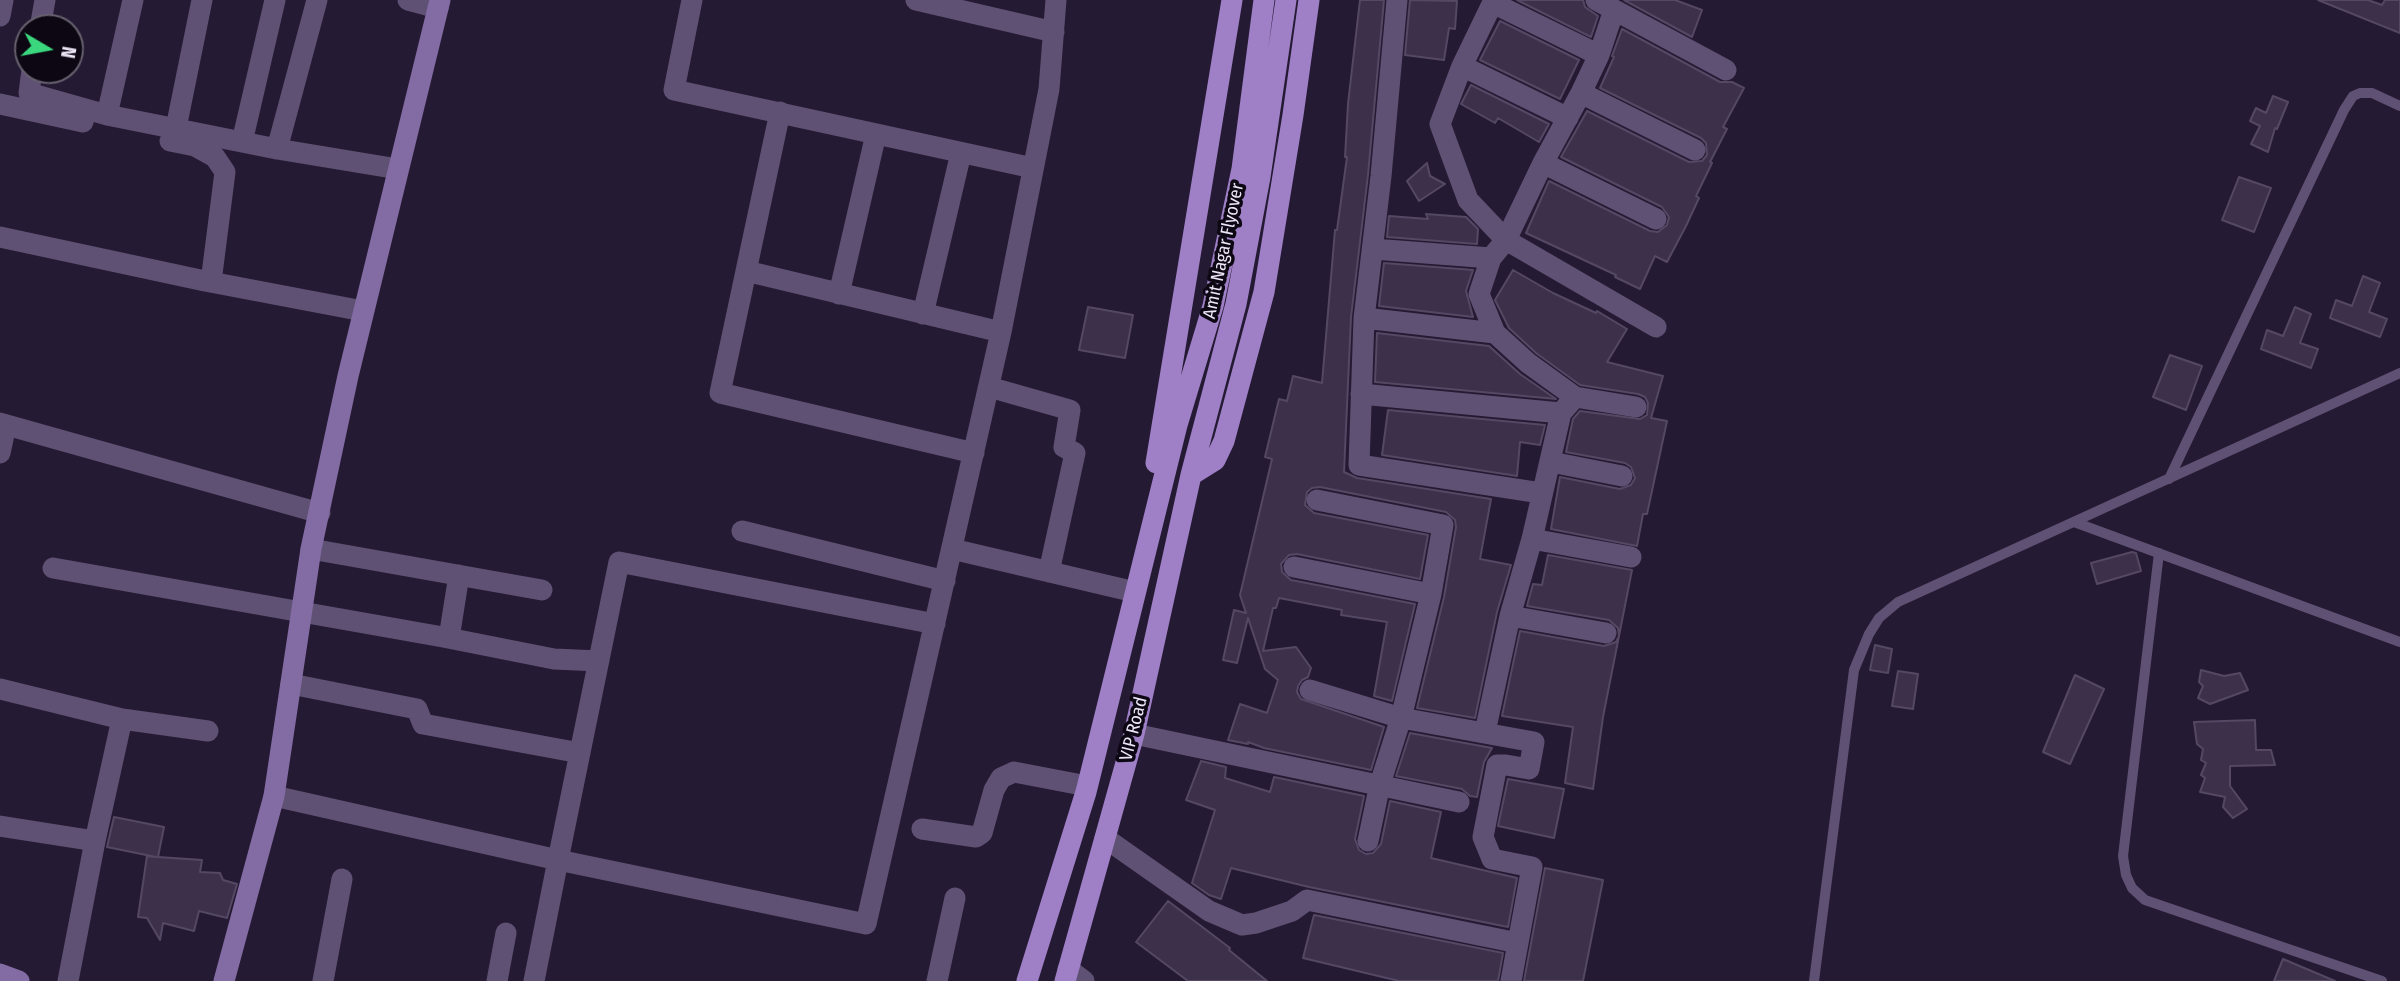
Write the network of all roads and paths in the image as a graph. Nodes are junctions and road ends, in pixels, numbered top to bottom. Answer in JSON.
{"nodes":[{"id":1,"x":3,"y":0,"type":"edge"},
{"id":2,"x":133,"y":0,"type":"edge"},
{"id":3,"x":202,"y":0,"type":"edge"},
{"id":4,"x":275,"y":0,"type":"edge"},
{"id":5,"x":317,"y":0,"type":"edge"},
{"id":6,"x":408,"y":0,"type":"edge"},
{"id":7,"x":692,"y":0,"type":"edge"},
{"id":8,"x":916,"y":0,"type":"edge"},
{"id":9,"x":1056,"y":0,"type":"edge"},
{"id":10,"x":1232,"y":0,"type":"edge"},
{"id":11,"x":1264,"y":0,"type":"edge"},
{"id":12,"x":1286,"y":0,"type":"edge"},
{"id":13,"x":1308,"y":0,"type":"edge"},
{"id":14,"x":1397,"y":0,"type":"edge"},
{"id":15,"x":1494,"y":1,"type":"edge"},
{"id":16,"x":439,"y":4,"type":"edge"},
{"id":17,"x":1605,"y":5,"type":"edge"},
{"id":18,"x":0,"y":16,"type":"edge"},
{"id":19,"x":1054,"y":32,"type":"junction"},
{"id":20,"x":1599,"y":55,"type":"junction"},
{"id":21,"x":1462,"y":66,"type":"junction"},
{"id":22,"x":1726,"y":70,"type":"dead end"},
{"id":23,"x":31,"y":84,"type":"edge"},
{"id":24,"x":1581,"y":93,"type":"junction"},
{"id":25,"x":0,"y":104,"type":"edge"},
{"id":26,"x":2400,"y":106,"type":"edge"},
{"id":27,"x":780,"y":113,"type":"junction"},
{"id":28,"x":107,"y":115,"type":"junction"},
{"id":29,"x":1568,"y":118,"type":"junction"},
{"id":30,"x":176,"y":128,"type":"junction"},
{"id":31,"x":876,"y":134,"type":"junction"},
{"id":32,"x":242,"y":142,"type":"junction"},
{"id":33,"x":277,"y":149,"type":"junction"},
{"id":34,"x":1695,"y":150,"type":"dead end"},
{"id":35,"x":961,"y":153,"type":"junction"},
{"id":36,"x":1543,"y":163,"type":"junction"},
{"id":37,"x":1033,"y":168,"type":"junction"},
{"id":38,"x":398,"y":169,"type":"junction"},
{"id":39,"x":1656,"y":219,"type":"dead end"},
{"id":40,"x":0,"y":237,"type":"edge"},
{"id":41,"x":1506,"y":240,"type":"junction"},
{"id":42,"x":1374,"y":249,"type":"junction"},
{"id":43,"x":1491,"y":258,"type":"junction"},
{"id":44,"x":746,"y":271,"type":"junction"},
{"id":45,"x":211,"y":282,"type":"junction"},
{"id":46,"x":839,"y":294,"type":"junction"},
{"id":47,"x":363,"y":311,"type":"junction"},
{"id":48,"x":923,"y":314,"type":"junction"},
{"id":49,"x":1364,"y":318,"type":"junction"},
{"id":50,"x":1656,"y":327,"type":"dead end"},
{"id":51,"x":1001,"y":332,"type":"junction"},
{"id":52,"x":1495,"y":333,"type":"junction"},
{"id":53,"x":2400,"y":373,"type":"edge"},
{"id":54,"x":989,"y":387,"type":"junction"},
{"id":55,"x":1361,"y":394,"type":"junction"},
{"id":56,"x":1575,"y":397,"type":"junction"},
{"id":57,"x":1636,"y":407,"type":"dead end"},
{"id":58,"x":1561,"y":413,"type":"junction"},
{"id":59,"x":3,"y":424,"type":"edge"},
{"id":60,"x":0,"y":453,"type":"edge"},
{"id":61,"x":974,"y":453,"type":"junction"},
{"id":62,"x":1551,"y":462,"type":"junction"},
{"id":63,"x":1191,"y":475,"type":"junction"},
{"id":64,"x":1622,"y":476,"type":"dead end"},
{"id":65,"x":2169,"y":479,"type":"junction"},
{"id":66,"x":1541,"y":493,"type":"junction"},
{"id":67,"x":1160,"y":497,"type":"junction"},
{"id":68,"x":1317,"y":500,"type":"dead end"},
{"id":69,"x":320,"y":513,"type":"junction"},
{"id":70,"x":2074,"y":522,"type":"junction"},
{"id":71,"x":743,"y":531,"type":"dead end"},
{"id":72,"x":1532,"y":539,"type":"junction"},
{"id":73,"x":311,"y":549,"type":"junction"},
{"id":74,"x":952,"y":549,"type":"junction"},
{"id":75,"x":2159,"y":553,"type":"junction"},
{"id":76,"x":1631,"y":557,"type":"dead end"},
{"id":77,"x":1294,"y":567,"type":"dead end"},
{"id":78,"x":53,"y":568,"type":"dead end"},
{"id":79,"x":1049,"y":572,"type":"junction"},
{"id":80,"x":458,"y":575,"type":"junction"},
{"id":81,"x":945,"y":581,"type":"junction"},
{"id":82,"x":542,"y":590,"type":"dead end"},
{"id":83,"x":1135,"y":592,"type":"junction"},
{"id":84,"x":1431,"y":594,"type":"junction"},
{"id":85,"x":301,"y":612,"type":"junction"},
{"id":86,"x":1510,"y":616,"type":"junction"},
{"id":87,"x":935,"y":624,"type":"junction"},
{"id":88,"x":1606,"y":633,"type":"dead end"},
{"id":89,"x":449,"y":638,"type":"junction"},
{"id":90,"x":2400,"y":642,"type":"edge"},
{"id":91,"x":599,"y":661,"type":"junction"},
{"id":92,"x":291,"y":684,"type":"junction"},
{"id":93,"x":0,"y":689,"type":"edge"},
{"id":94,"x":1310,"y":690,"type":"dead end"},
{"id":95,"x":1401,"y":718,"type":"junction"},
{"id":96,"x":122,"y":719,"type":"junction"},
{"id":97,"x":208,"y":731,"type":"dead end"},
{"id":98,"x":1485,"y":732,"type":"junction"},
{"id":99,"x":1134,"y":734,"type":"junction"},
{"id":100,"x":580,"y":753,"type":"junction"},
{"id":101,"x":1380,"y":784,"type":"junction"},
{"id":102,"x":1087,"y":786,"type":"junction"},
{"id":103,"x":274,"y":796,"type":"junction"},
{"id":104,"x":1459,"y":802,"type":"dead end"},
{"id":105,"x":0,"y":826,"type":"edge"},
{"id":106,"x":922,"y":829,"type":"dead end"},
{"id":107,"x":1105,"y":838,"type":"junction"},
{"id":108,"x":94,"y":841,"type":"junction"},
{"id":109,"x":1368,"y":841,"type":"dead end"},
{"id":110,"x":558,"y":860,"type":"junction"},
{"id":111,"x":342,"y":879,"type":"dead end"},
{"id":112,"x":955,"y":898,"type":"dead end"},
{"id":113,"x":506,"y":933,"type":"dead end"},
{"id":114,"x":1517,"y":943,"type":"junction"},
{"id":115,"x":0,"y":974,"type":"edge"},
{"id":116,"x":1072,"y":977,"type":"edge"},
{"id":117,"x":19,"y":981,"type":"edge"},
{"id":118,"x":68,"y":981,"type":"edge"},
{"id":119,"x":224,"y":981,"type":"edge"},
{"id":120,"x":323,"y":981,"type":"edge"},
{"id":121,"x":497,"y":981,"type":"edge"},
{"id":122,"x":534,"y":981,"type":"edge"},
{"id":123,"x":937,"y":981,"type":"edge"},
{"id":124,"x":1027,"y":981,"type":"edge"},
{"id":125,"x":1511,"y":981,"type":"edge"},
{"id":126,"x":1814,"y":981,"type":"edge"},
{"id":127,"x":2382,"y":981,"type":"edge"}],
"edges":[{"from":1,"to":18,"type":"street"},
{"from":2,"to":28,"type":"street"},
{"from":3,"to":30,"type":"street"},
{"from":4,"to":32,"type":"street"},
{"from":5,"to":33,"type":"street"},
{"from":6,"to":16,"type":"street"},
{"from":7,"to":27,"type":"street"},
{"from":8,"to":19,"type":"street"},
{"from":9,"to":19,"type":"street"},
{"from":10,"to":67,"type":"main road"},
{"from":11,"to":67,"type":"main road","name":"Amit Nagar Flyover"},
{"from":12,"to":63,"type":"main road","name":"Amit Nagar Flyover"},
{"from":13,"to":63,"type":"main road"},
{"from":14,"to":42,"type":"street"},
{"from":15,"to":20,"type":"street"},
{"from":15,"to":21,"type":"street"},
{"from":16,"to":38,"type":"street"},
{"from":17,"to":20,"type":"street"},
{"from":17,"to":22,"type":"street"},
{"from":19,"to":37,"type":"street"},
{"from":20,"to":24,"type":"street"},
{"from":21,"to":29,"type":"street"},
{"from":21,"to":41,"type":"street"},
{"from":23,"to":28,"type":"street"},
{"from":24,"to":29,"type":"street"},
{"from":24,"to":34,"type":"street"},
{"from":25,"to":45,"type":"street"},
{"from":26,"to":65,"type":"lane"},
{"from":27,"to":31,"type":"street"},
{"from":27,"to":44,"type":"street"},
{"from":28,"to":30,"type":"street"},
{"from":29,"to":36,"type":"street"},
{"from":30,"to":32,"type":"street"},
{"from":31,"to":35,"type":"street"},
{"from":31,"to":46,"type":"street"},
{"from":32,"to":33,"type":"street"},
{"from":33,"to":38,"type":"street"},
{"from":35,"to":37,"type":"street"},
{"from":35,"to":48,"type":"street"},
{"from":36,"to":39,"type":"street"},
{"from":36,"to":41,"type":"street"},
{"from":37,"to":51,"type":"street"},
{"from":38,"to":47,"type":"street"},
{"from":40,"to":45,"type":"street"},
{"from":41,"to":43,"type":"street"},
{"from":41,"to":50,"type":"street"},
{"from":42,"to":43,"type":"street"},
{"from":42,"to":49,"type":"street"},
{"from":43,"to":52,"type":"street"},
{"from":44,"to":46,"type":"street"},
{"from":44,"to":61,"type":"street"},
{"from":45,"to":47,"type":"street"},
{"from":46,"to":48,"type":"street"},
{"from":47,"to":69,"type":"street"},
{"from":48,"to":51,"type":"street"},
{"from":49,"to":52,"type":"street"},
{"from":49,"to":55,"type":"street"},
{"from":51,"to":54,"type":"street"},
{"from":52,"to":56,"type":"street"},
{"from":53,"to":65,"type":"lane"},
{"from":54,"to":61,"type":"street"},
{"from":54,"to":79,"type":"street"},
{"from":55,"to":58,"type":"street"},
{"from":55,"to":66,"type":"street"},
{"from":56,"to":57,"type":"street"},
{"from":56,"to":58,"type":"street"},
{"from":58,"to":62,"type":"street"},
{"from":59,"to":60,"type":"street"},
{"from":59,"to":69,"type":"street"},
{"from":61,"to":74,"type":"street"},
{"from":62,"to":64,"type":"street"},
{"from":62,"to":66,"type":"street"},
{"from":63,"to":99,"type":"main road","name":"VIP Road"},
{"from":65,"to":70,"type":"lane"},
{"from":66,"to":72,"type":"street"},
{"from":67,"to":83,"type":"main road","name":"VIP Road"},
{"from":68,"to":84,"type":"street"},
{"from":69,"to":73,"type":"street"},
{"from":70,"to":75,"type":"lane"},
{"from":70,"to":126,"type":"lane"},
{"from":71,"to":81,"type":"street"},
{"from":72,"to":76,"type":"street"},
{"from":72,"to":86,"type":"street"},
{"from":73,"to":80,"type":"street"},
{"from":73,"to":85,"type":"street"},
{"from":74,"to":79,"type":"street"},
{"from":74,"to":81,"type":"street"},
{"from":75,"to":90,"type":"lane"},
{"from":75,"to":127,"type":"lane"},
{"from":77,"to":84,"type":"street"},
{"from":78,"to":85,"type":"street"},
{"from":79,"to":83,"type":"street"},
{"from":80,"to":82,"type":"street"},
{"from":80,"to":89,"type":"street"},
{"from":81,"to":87,"type":"street"},
{"from":83,"to":102,"type":"main road","name":"VIP Road"},
{"from":84,"to":95,"type":"street"},
{"from":85,"to":89,"type":"street"},
{"from":85,"to":92,"type":"street"},
{"from":86,"to":88,"type":"street"},
{"from":86,"to":98,"type":"street"},
{"from":87,"to":91,"type":"street"},
{"from":87,"to":110,"type":"street"},
{"from":89,"to":91,"type":"street"},
{"from":91,"to":100,"type":"street"},
{"from":92,"to":100,"type":"street"},
{"from":92,"to":103,"type":"street"},
{"from":93,"to":96,"type":"street"},
{"from":94,"to":95,"type":"street"},
{"from":95,"to":98,"type":"street"},
{"from":95,"to":101,"type":"street"},
{"from":96,"to":97,"type":"street"},
{"from":96,"to":108,"type":"street"},
{"from":98,"to":114,"type":"street"},
{"from":99,"to":101,"type":"street"},
{"from":99,"to":107,"type":"main road","name":"VIP Road"},
{"from":100,"to":110,"type":"street"},
{"from":101,"to":104,"type":"street"},
{"from":101,"to":109,"type":"street"},
{"from":102,"to":106,"type":"street"},
{"from":102,"to":124,"type":"main road","name":"VIP Road"},
{"from":103,"to":110,"type":"street"},
{"from":103,"to":119,"type":"street"},
{"from":105,"to":108,"type":"street"},
{"from":107,"to":114,"type":"street"},
{"from":107,"to":116,"type":"main road","name":"VIP Road"},
{"from":108,"to":118,"type":"street"},
{"from":110,"to":122,"type":"street"},
{"from":111,"to":120,"type":"street"},
{"from":112,"to":123,"type":"street"},
{"from":113,"to":121,"type":"street"},
{"from":114,"to":125,"type":"street"},
{"from":115,"to":117,"type":"street"}]}
